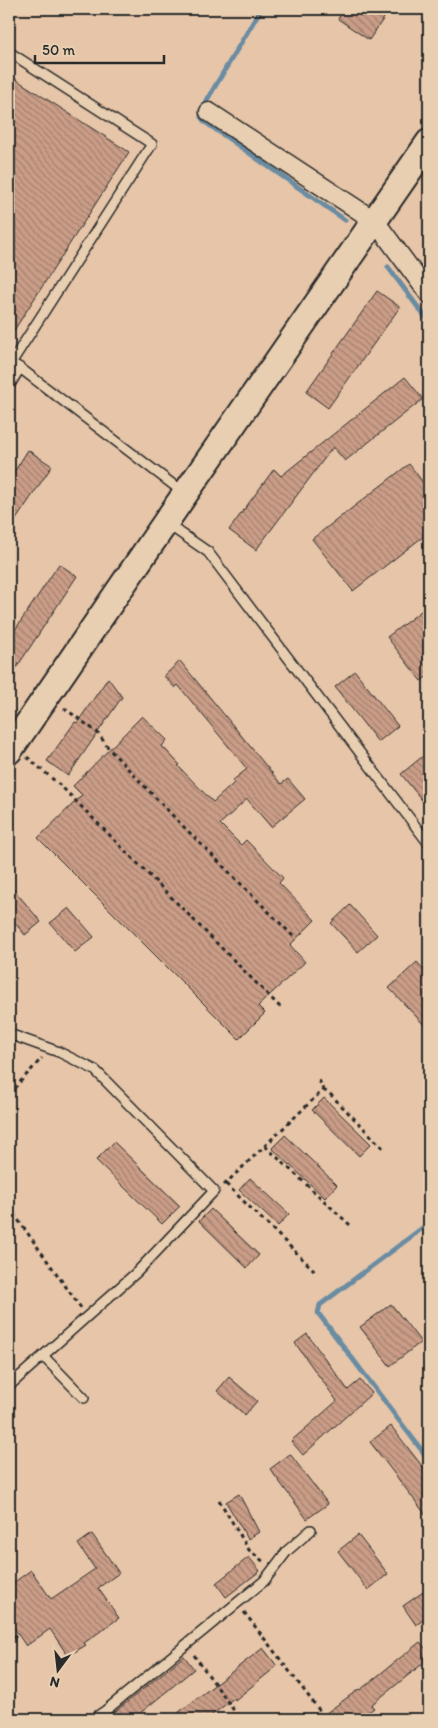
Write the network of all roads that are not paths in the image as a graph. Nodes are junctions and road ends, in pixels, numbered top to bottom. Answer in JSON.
{"nodes":[{"id":1,"x":9,"y":52,"type":"edge"},
{"id":2,"x":209,"y":112,"type":"dead end"},
{"id":3,"x":429,"y":142,"type":"edge"},
{"id":4,"x":375,"y":221,"type":"junction"},
{"id":5,"x":429,"y":294,"type":"edge"},
{"id":6,"x":20,"y":368,"type":"junction"},
{"id":7,"x":9,"y":386,"type":"edge"},
{"id":8,"x":185,"y":494,"type":"junction"},
{"id":9,"x":166,"y":523,"type":"junction"},
{"id":10,"x":11,"y":748,"type":"edge"},
{"id":11,"x":429,"y":844,"type":"edge"},
{"id":12,"x":9,"y":1034,"type":"edge"},
{"id":13,"x":43,"y":1356,"type":"junction"},
{"id":14,"x":9,"y":1386,"type":"edge"},
{"id":15,"x":84,"y":1398,"type":"dead end"},
{"id":16,"x":311,"y":1530,"type":"dead end"},
{"id":17,"x":92,"y":1719,"type":"edge"}],
"edges":[{"from":1,"to":6,"type":"lane"},
{"from":2,"to":4,"type":"street"},
{"from":3,"to":4,"type":"street"},
{"from":4,"to":5,"type":"street"},
{"from":4,"to":8,"type":"street"},
{"from":6,"to":7,"type":"lane"},
{"from":6,"to":8,"type":"lane"},
{"from":8,"to":9,"type":"street"},
{"from":9,"to":10,"type":"street"},
{"from":9,"to":11,"type":"lane"},
{"from":12,"to":13,"type":"lane"},
{"from":13,"to":14,"type":"lane"},
{"from":13,"to":15,"type":"lane"},
{"from":16,"to":17,"type":"lane"}]}
